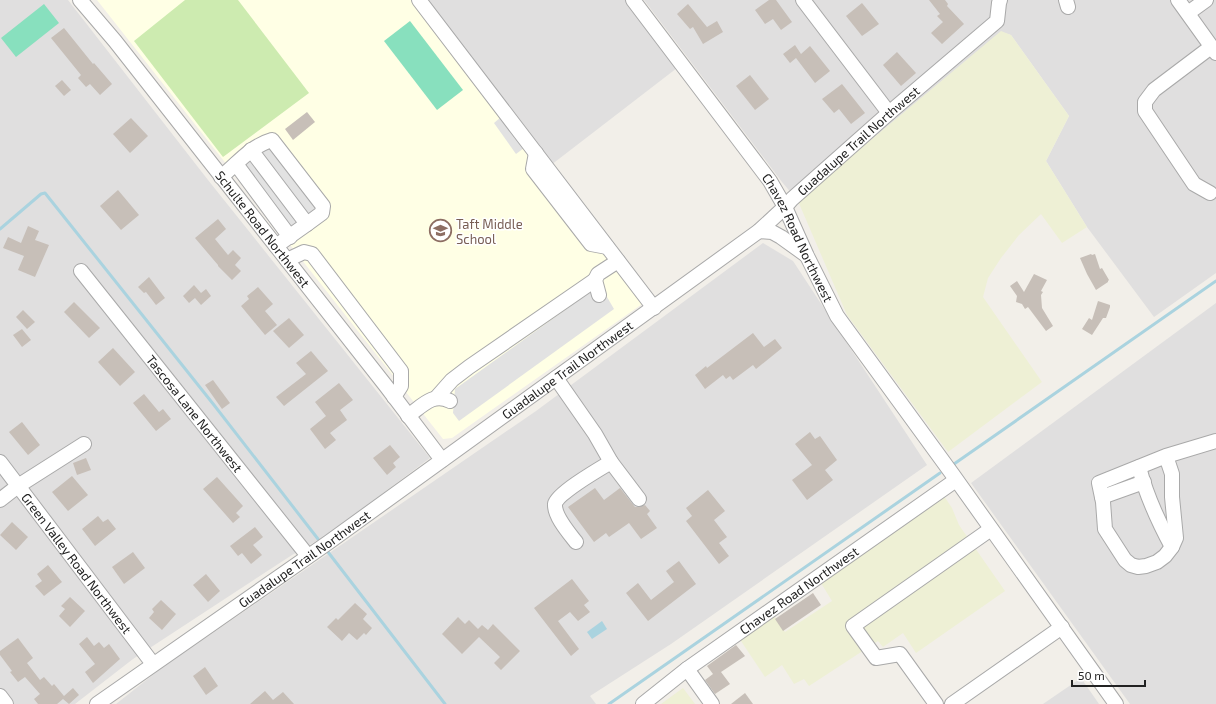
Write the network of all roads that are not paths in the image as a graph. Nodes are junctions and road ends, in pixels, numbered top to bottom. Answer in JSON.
{"nodes":[{"id":1,"x":80,"y":0,"type":"edge"},
{"id":2,"x":419,"y":0,"type":"edge"},
{"id":3,"x":633,"y":0,"type":"edge"},
{"id":4,"x":803,"y":0,"type":"edge"},
{"id":5,"x":1178,"y":0,"type":"edge"},
{"id":6,"x":1206,"y":0,"type":"edge"},
{"id":7,"x":998,"y":1,"type":"edge"},
{"id":8,"x":1188,"y":14,"type":"junction"},
{"id":9,"x":1214,"y":50,"type":"edge"},
{"id":10,"x":889,"y":113,"type":"junction"},
{"id":11,"x":251,"y":150,"type":"junction"},
{"id":12,"x":236,"y":164,"type":"junction"},
{"id":13,"x":221,"y":177,"type":"junction"},
{"id":14,"x":1210,"y":193,"type":"dead end"},
{"id":15,"x":785,"y":207,"type":"junction"},
{"id":16,"x":307,"y":224,"type":"junction"},
{"id":17,"x":759,"y":232,"type":"junction"},
{"id":18,"x":290,"y":237,"type":"junction"},
{"id":19,"x":276,"y":246,"type":"junction"},
{"id":20,"x":807,"y":256,"type":"junction"},
{"id":21,"x":287,"y":260,"type":"junction"},
{"id":22,"x":618,"y":261,"type":"junction"},
{"id":23,"x":81,"y":271,"type":"dead end"},
{"id":24,"x":595,"y":280,"type":"junction"},
{"id":25,"x":599,"y":295,"type":"dead end"},
{"id":26,"x":654,"y":308,"type":"junction"},
{"id":27,"x":556,"y":378,"type":"junction"},
{"id":28,"x":394,"y":396,"type":"junction"},
{"id":29,"x":408,"y":416,"type":"junction"},
{"id":30,"x":1216,"y":441,"type":"edge"},
{"id":31,"x":84,"y":444,"type":"dead end"},
{"id":32,"x":1166,"y":456,"type":"junction"},
{"id":33,"x":442,"y":460,"type":"junction"},
{"id":34,"x":0,"y":462,"type":"edge"},
{"id":35,"x":611,"y":462,"type":"junction"},
{"id":36,"x":1139,"y":467,"type":"junction"},
{"id":37,"x":956,"y":480,"type":"junction"},
{"id":38,"x":1144,"y":482,"type":"junction"},
{"id":39,"x":18,"y":486,"type":"junction"},
{"id":40,"x":1102,"y":497,"type":"junction"},
{"id":41,"x":639,"y":499,"type":"dead end"},
{"id":42,"x":0,"y":500,"type":"edge"},
{"id":43,"x":991,"y":529,"type":"junction"},
{"id":44,"x":576,"y":542,"type":"dead end"},
{"id":45,"x":1172,"y":547,"type":"junction"},
{"id":46,"x":308,"y":556,"type":"junction"},
{"id":47,"x":1062,"y":627,"type":"junction"},
{"id":48,"x":153,"y":664,"type":"junction"},
{"id":49,"x":687,"y":669,"type":"junction"},
{"id":50,"x":0,"y":696,"type":"edge"},
{"id":51,"x":6,"y":704,"type":"edge"},
{"id":52,"x":97,"y":704,"type":"edge"},
{"id":53,"x":643,"y":704,"type":"edge"},
{"id":54,"x":712,"y":704,"type":"edge"},
{"id":55,"x":936,"y":704,"type":"edge"},
{"id":56,"x":952,"y":704,"type":"edge"},
{"id":57,"x":1116,"y":704,"type":"edge"}],
"edges":[{"from":1,"to":13,"type":"street","name":"Schulte Road Northwest"},
{"from":2,"to":22,"type":"street"},
{"from":3,"to":15,"type":"street","name":"Chavez Road Northwest"},
{"from":4,"to":10,"type":"street"},
{"from":5,"to":8,"type":"street"},
{"from":6,"to":8,"type":"street"},
{"from":7,"to":10,"type":"street","name":"Guadalupe Trail Northwest"},
{"from":8,"to":9,"type":"street"},
{"from":9,"to":14,"type":"street"},
{"from":10,"to":15,"type":"street","name":"Guadalupe Trail Northwest"},
{"from":11,"to":12,"type":"street"},
{"from":11,"to":16,"type":"street"},
{"from":11,"to":16,"type":"street"},
{"from":12,"to":13,"type":"street"},
{"from":12,"to":18,"type":"street"},
{"from":13,"to":19,"type":"street","name":"Schulte Road Northwest"},
{"from":15,"to":17,"type":"street","name":"Guadalupe Trail Northwest"},
{"from":15,"to":20,"type":"street","name":"Chavez Road Northwest"},
{"from":16,"to":18,"type":"street"},
{"from":17,"to":20,"type":"street"},
{"from":17,"to":26,"type":"street","name":"Guadalupe Trail Northwest"},
{"from":18,"to":19,"type":"street"},
{"from":19,"to":21,"type":"street","name":"Schulte Road Northwest"},
{"from":20,"to":37,"type":"street","name":"Chavez Road Northwest"},
{"from":21,"to":28,"type":"street","name":"Schulte Road Northwest"},
{"from":21,"to":28,"type":"street"},
{"from":22,"to":24,"type":"street"},
{"from":22,"to":26,"type":"street"},
{"from":23,"to":46,"type":"street","name":"Tascosa Lane Northwest"},
{"from":24,"to":25,"type":"street"},
{"from":24,"to":29,"type":"street"},
{"from":26,"to":27,"type":"street","name":"Guadalupe Trail Northwest"},
{"from":27,"to":33,"type":"street","name":"Guadalupe Trail Northwest"},
{"from":27,"to":35,"type":"street"},
{"from":28,"to":29,"type":"street","name":"Schulte Road Northwest"},
{"from":29,"to":33,"type":"street","name":"Schulte Road Northwest"},
{"from":30,"to":32,"type":"street"},
{"from":31,"to":39,"type":"street"},
{"from":32,"to":36,"type":"street"},
{"from":32,"to":45,"type":"street"},
{"from":33,"to":46,"type":"street","name":"Guadalupe Trail Northwest"},
{"from":34,"to":39,"type":"street","name":"Green Valley Road Northwest"},
{"from":35,"to":41,"type":"street"},
{"from":35,"to":44,"type":"street"},
{"from":36,"to":38,"type":"street"},
{"from":36,"to":40,"type":"street"},
{"from":37,"to":43,"type":"street","name":"Chavez Road Northwest"},
{"from":37,"to":49,"type":"street","name":"Chavez Road Northwest"},
{"from":38,"to":40,"type":"street"},
{"from":38,"to":45,"type":"street"},
{"from":39,"to":42,"type":"street"},
{"from":39,"to":48,"type":"street","name":"Green Valley Road Northwest"},
{"from":40,"to":45,"type":"street"},
{"from":43,"to":47,"type":"street","name":"Chavez Road Northwest"},
{"from":43,"to":55,"type":"street"},
{"from":46,"to":48,"type":"street","name":"Guadalupe Trail Northwest"},
{"from":47,"to":56,"type":"street"},
{"from":47,"to":57,"type":"street","name":"Chavez Road Northwest"},
{"from":48,"to":52,"type":"street","name":"Guadalupe Trail Northwest"},
{"from":49,"to":53,"type":"street","name":"Chavez Road Northwest"},
{"from":49,"to":54,"type":"street"},
{"from":50,"to":51,"type":"street"}]}
